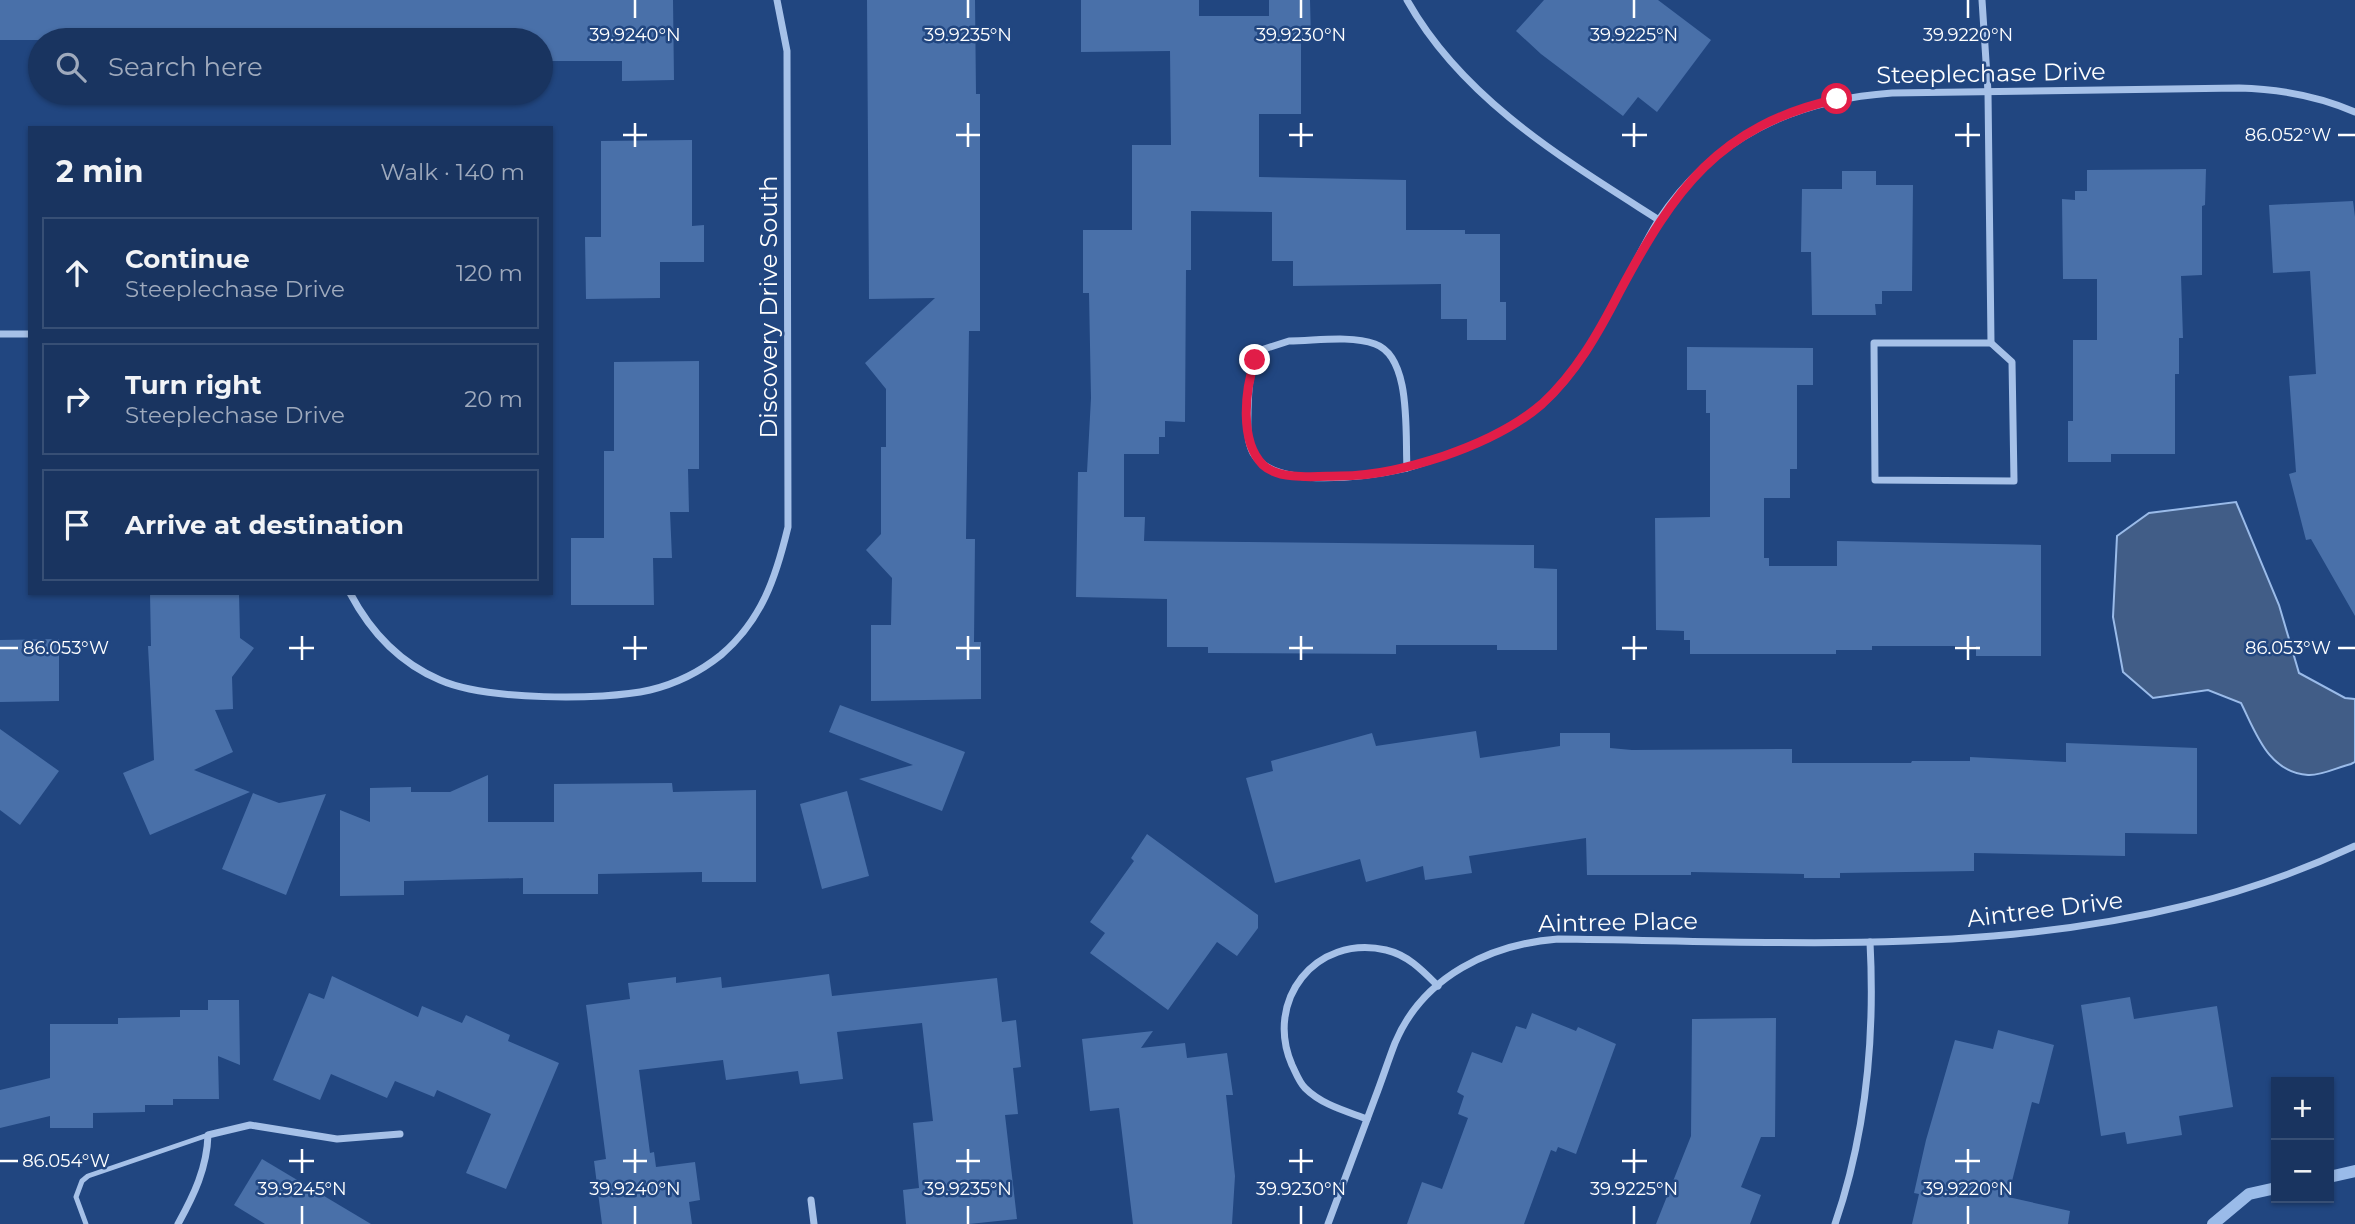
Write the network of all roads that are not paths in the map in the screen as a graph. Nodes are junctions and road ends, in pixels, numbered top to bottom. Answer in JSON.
{"nodes":[{"id":1,"x":777,"y":0,"type":"edge"},
{"id":2,"x":1407,"y":0,"type":"edge"},
{"id":3,"x":1982,"y":0,"type":"edge"},
{"id":4,"x":1987,"y":92,"type":"junction"},
{"id":5,"x":2355,"y":112,"type":"edge"},
{"id":6,"x":1659,"y":220,"type":"junction"},
{"id":7,"x":0,"y":334,"type":"edge"},
{"id":8,"x":28,"y":334,"type":"edge"},
{"id":9,"x":1991,"y":343,"type":"junction"},
{"id":10,"x":1407,"y":468,"type":"junction"},
{"id":11,"x":351,"y":595,"type":"edge"},
{"id":12,"x":2355,"y":846,"type":"edge"},
{"id":13,"x":1726,"y":941,"type":"joint"},
{"id":14,"x":1870,"y":942,"type":"junction"},
{"id":15,"x":1438,"y":986,"type":"junction"},
{"id":16,"x":1367,"y":1119,"type":"junction"},
{"id":17,"x":400,"y":1133,"type":"dead end"},
{"id":18,"x":208,"y":1135,"type":"junction"},
{"id":19,"x":811,"y":1200,"type":"dead end"},
{"id":20,"x":86,"y":1224,"type":"edge"},
{"id":21,"x":177,"y":1224,"type":"edge"},
{"id":22,"x":814,"y":1224,"type":"edge"},
{"id":23,"x":1328,"y":1224,"type":"edge"},
{"id":24,"x":1835,"y":1224,"type":"edge"}],
"edges":[{"from":1,"to":11,"type":"street","name":"Discovery Drive South"},
{"from":2,"to":6,"type":"street"},
{"from":3,"to":4,"type":"street"},
{"from":4,"to":5,"type":"street","name":"Steeplechase Drive"},
{"from":4,"to":6,"type":"street","name":"Steeplechase Drive"},
{"from":4,"to":9,"type":"street"},
{"from":6,"to":10,"type":"street","name":"Steeplechase Drive"},
{"from":7,"to":8,"type":"street"},
{"from":9,"to":9,"type":"street"},
{"from":10,"to":10,"type":"street","name":"Steeplechase Drive"},
{"from":12,"to":14,"type":"street","name":"Aintree Drive"},
{"from":13,"to":14,"type":"street","name":"Aintree Drive"},
{"from":13,"to":15,"type":"street","name":"Aintree Place"},
{"from":14,"to":24,"type":"street"},
{"from":15,"to":16,"type":"street","name":"Aintree Place"},
{"from":15,"to":16,"type":"street"},
{"from":16,"to":23,"type":"street","name":"Aintree Place"},
{"from":17,"to":18,"type":"street"},
{"from":18,"to":20,"type":"lane"},
{"from":18,"to":21,"type":"street"},
{"from":19,"to":22,"type":"street"}]}
